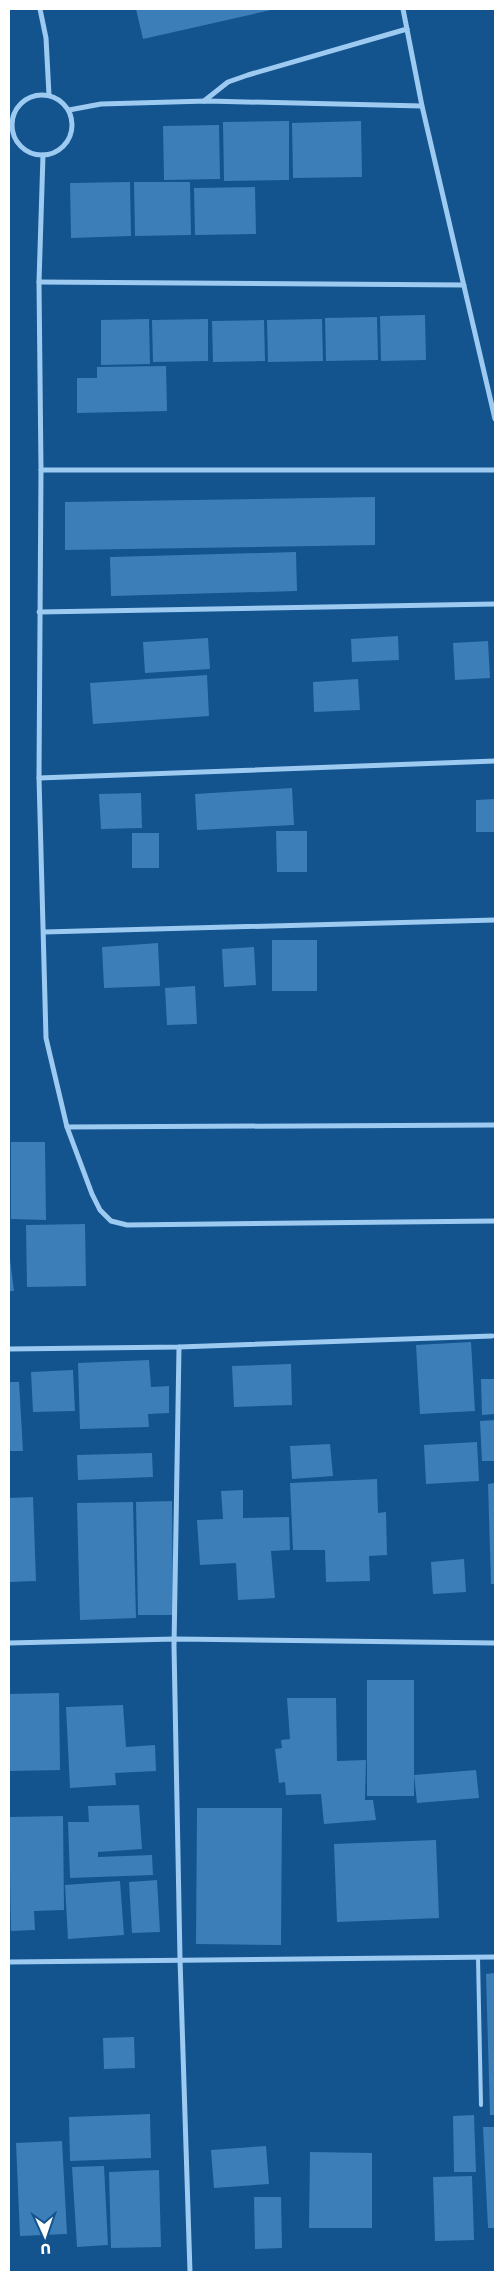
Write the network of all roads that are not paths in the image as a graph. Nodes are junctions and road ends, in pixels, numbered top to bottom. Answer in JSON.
{"nodes":[{"id":1,"x":40,"y":9,"type":"edge"},
{"id":2,"x":403,"y":9,"type":"edge"},
{"id":3,"x":407,"y":29,"type":"junction"},
{"id":4,"x":49,"y":95,"type":"junction"},
{"id":5,"x":204,"y":101,"type":"junction"},
{"id":6,"x":422,"y":106,"type":"junction"},
{"id":7,"x":70,"y":110,"type":"junction"},
{"id":8,"x":43,"y":156,"type":"junction"},
{"id":9,"x":39,"y":282,"type":"junction"},
{"id":10,"x":464,"y":286,"type":"junction"},
{"id":11,"x":495,"y":419,"type":"edge"},
{"id":12,"x":41,"y":470,"type":"junction"},
{"id":13,"x":495,"y":470,"type":"edge"},
{"id":14,"x":495,"y":604,"type":"edge"},
{"id":15,"x":38,"y":612,"type":"junction"},
{"id":16,"x":495,"y":761,"type":"edge"},
{"id":17,"x":39,"y":778,"type":"junction"},
{"id":18,"x":495,"y":920,"type":"edge"},
{"id":19,"x":44,"y":932,"type":"junction"},
{"id":20,"x":495,"y":1125,"type":"edge"},
{"id":21,"x":67,"y":1127,"type":"junction"},
{"id":22,"x":495,"y":1221,"type":"edge"},
{"id":23,"x":492,"y":1336,"type":"dead end"},
{"id":24,"x":179,"y":1347,"type":"junction"},
{"id":25,"x":9,"y":1350,"type":"edge"},
{"id":26,"x":174,"y":1639,"type":"junction"},
{"id":27,"x":495,"y":1642,"type":"edge"},
{"id":28,"x":9,"y":1643,"type":"edge"},
{"id":29,"x":478,"y":1958,"type":"junction"},
{"id":30,"x":495,"y":1958,"type":"edge"},
{"id":31,"x":180,"y":1960,"type":"junction"},
{"id":32,"x":9,"y":1962,"type":"edge"},
{"id":33,"x":481,"y":2105,"type":"dead end"},
{"id":34,"x":190,"y":2272,"type":"edge"}],
"edges":[{"from":1,"to":4,"type":"street"},
{"from":2,"to":3,"type":"street"},
{"from":3,"to":5,"type":"street"},
{"from":3,"to":6,"type":"street"},
{"from":4,"to":7,"type":"street"},
{"from":4,"to":8,"type":"street"},
{"from":5,"to":6,"type":"street"},
{"from":5,"to":7,"type":"street"},
{"from":6,"to":10,"type":"street"},
{"from":7,"to":8,"type":"street"},
{"from":8,"to":9,"type":"street"},
{"from":9,"to":10,"type":"street"},
{"from":9,"to":12,"type":"street"},
{"from":10,"to":11,"type":"street"},
{"from":12,"to":13,"type":"street"},
{"from":12,"to":15,"type":"street"},
{"from":14,"to":15,"type":"street"},
{"from":15,"to":17,"type":"street"},
{"from":16,"to":17,"type":"street"},
{"from":17,"to":19,"type":"street"},
{"from":18,"to":19,"type":"street"},
{"from":19,"to":21,"type":"street"},
{"from":20,"to":21,"type":"street"},
{"from":21,"to":22,"type":"street"},
{"from":23,"to":24,"type":"street"},
{"from":24,"to":25,"type":"street"},
{"from":24,"to":26,"type":"street"},
{"from":26,"to":27,"type":"street"},
{"from":26,"to":28,"type":"street"},
{"from":26,"to":31,"type":"street"},
{"from":29,"to":30,"type":"street"},
{"from":29,"to":31,"type":"street"},
{"from":29,"to":33,"type":"lane"},
{"from":31,"to":32,"type":"street"},
{"from":31,"to":34,"type":"street"}]}
